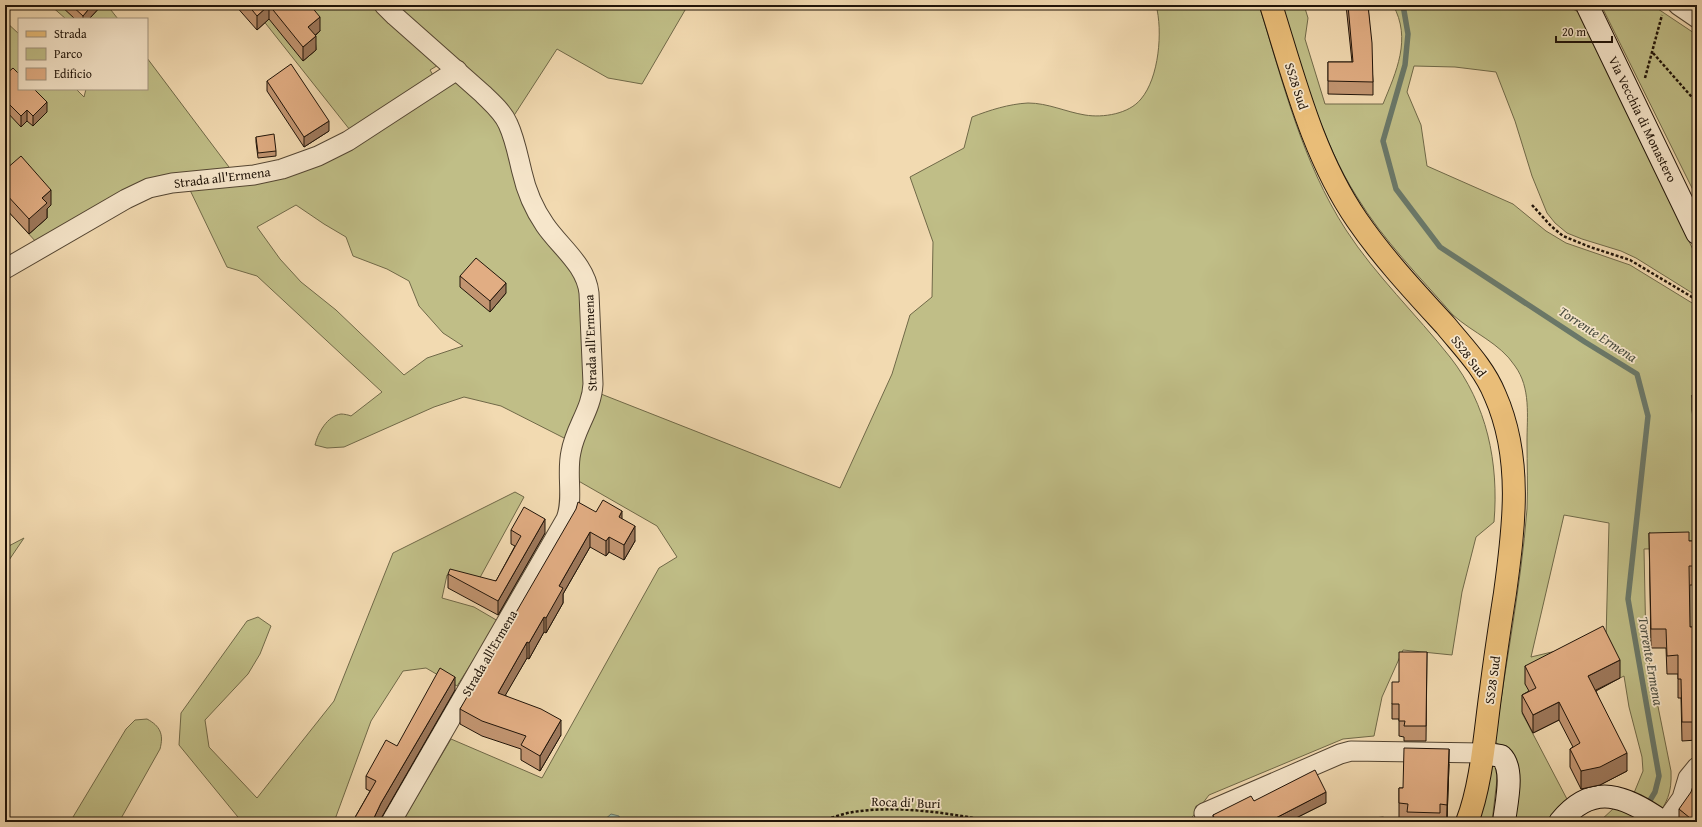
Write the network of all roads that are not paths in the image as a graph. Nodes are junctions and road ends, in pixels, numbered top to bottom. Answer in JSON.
{"nodes":[{"id":1,"x":384,"y":5,"type":"edge"},
{"id":2,"x":1271,"y":5,"type":"edge"},
{"id":3,"x":1587,"y":5,"type":"edge"},
{"id":4,"x":1670,"y":8,"type":"edge"},
{"id":5,"x":1697,"y":18,"type":"edge"},
{"id":6,"x":457,"y":70,"type":"junction"},
{"id":7,"x":1697,"y":233,"type":"edge"},
{"id":8,"x":5,"y":269,"type":"edge"},
{"id":9,"x":1482,"y":753,"type":"junction"},
{"id":10,"x":1697,"y":767,"type":"edge"},
{"id":11,"x":1204,"y":813,"type":"dead end"},
{"id":12,"x":1662,"y":821,"type":"edge"},
{"id":13,"x":391,"y":822,"type":"edge"},
{"id":14,"x":1467,"y":822,"type":"edge"},
{"id":15,"x":1504,"y":822,"type":"edge"},
{"id":16,"x":1560,"y":822,"type":"edge"}],
"edges":[{"from":1,"to":6,"type":"street","name":"Strada all'Ermena"},
{"from":2,"to":9,"type":"main road","name":"SS28 Sud"},
{"from":3,"to":7,"type":"street","name":"Via Vecchia di Monastero"},
{"from":4,"to":5,"type":"street"},
{"from":6,"to":8,"type":"street","name":"Strada all'Ermena"},
{"from":6,"to":13,"type":"street","name":"Strada all'Ermena"},
{"from":9,"to":11,"type":"street"},
{"from":9,"to":14,"type":"main road","name":"SS28 Sud"},
{"from":9,"to":15,"type":"street"},
{"from":10,"to":12,"type":"street"},
{"from":12,"to":16,"type":"street"}]}
